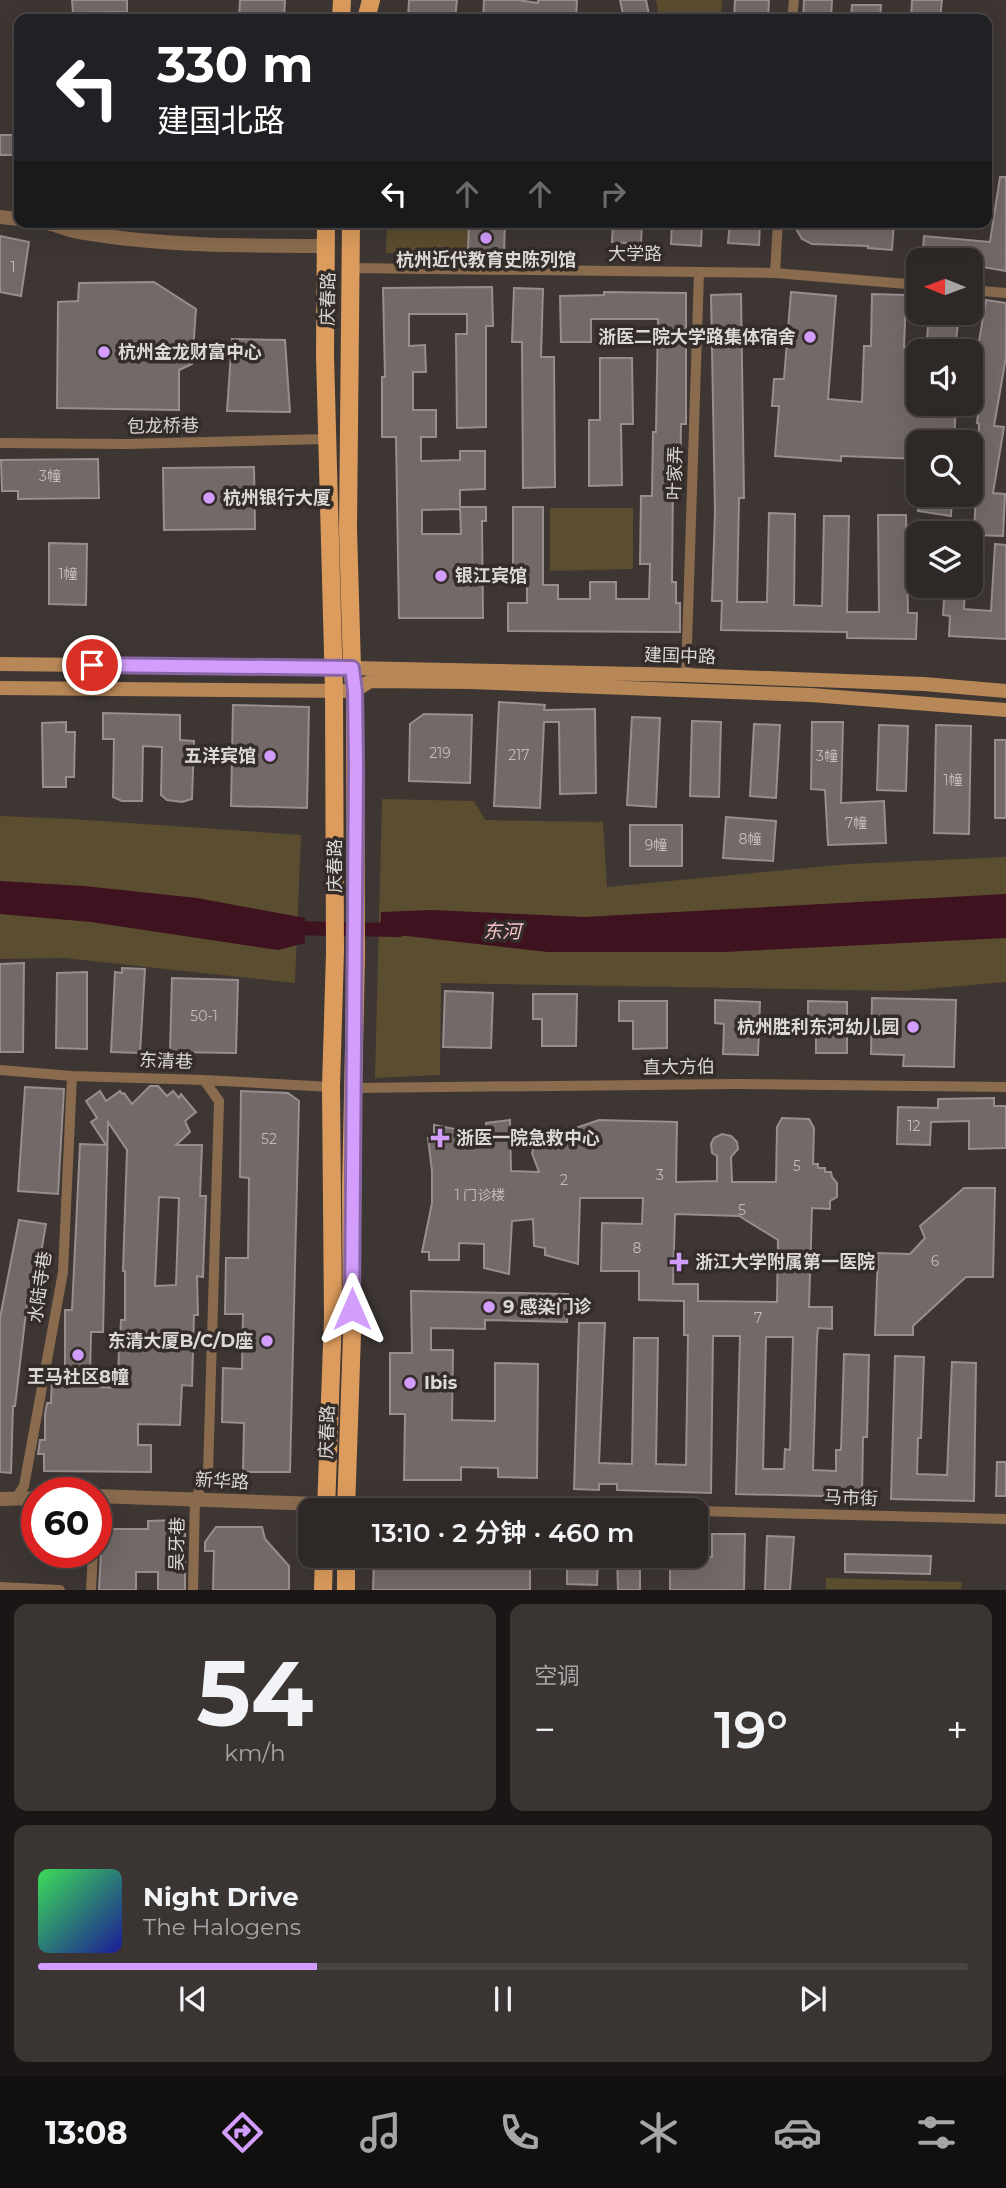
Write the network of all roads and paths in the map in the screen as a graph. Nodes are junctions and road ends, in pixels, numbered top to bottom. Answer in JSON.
{"nodes":[{"id":1,"x":66,"y":228,"type":"edge"},
{"id":2,"x":326,"y":228,"type":"edge"},
{"id":3,"x":351,"y":228,"type":"edge"},
{"id":4,"x":778,"y":228,"type":"edge"},
{"id":5,"x":325,"y":246,"type":"junction"},
{"id":6,"x":350,"y":268,"type":"junction"},
{"id":7,"x":699,"y":272,"type":"junction"},
{"id":8,"x":775,"y":273,"type":"junction"},
{"id":9,"x":906,"y":284,"type":"edge"},
{"id":10,"x":984,"y":291,"type":"edge"},
{"id":11,"x":1006,"y":293,"type":"edge"},
{"id":12,"x":326,"y":439,"type":"junction"},
{"id":13,"x":0,"y":443,"type":"edge"},
{"id":14,"x":0,"y":664,"type":"edge"},
{"id":15,"x":342,"y":668,"type":"junction"},
{"id":16,"x":686,"y":675,"type":"junction"},
{"id":17,"x":0,"y":688,"type":"edge"},
{"id":18,"x":334,"y":691,"type":"junction"},
{"id":19,"x":355,"y":691,"type":"junction"},
{"id":20,"x":1006,"y":691,"type":"edge"},
{"id":21,"x":1006,"y":710,"type":"edge"},
{"id":22,"x":0,"y":1070,"type":"edge"},
{"id":23,"x":72,"y":1076,"type":"junction"},
{"id":24,"x":204,"y":1080,"type":"junction"},
{"id":25,"x":331,"y":1087,"type":"junction"},
{"id":26,"x":1006,"y":1087,"type":"edge"},
{"id":27,"x":353,"y":1088,"type":"junction"},
{"id":28,"x":112,"y":1496,"type":"edge"},
{"id":29,"x":16,"y":1498,"type":"junction"},
{"id":30,"x":21,"y":1498,"type":"edge"},
{"id":31,"x":326,"y":1498,"type":"edge"},
{"id":32,"x":346,"y":1498,"type":"edge"},
{"id":33,"x":0,"y":1499,"type":"edge"},
{"id":34,"x":195,"y":1499,"type":"junction"},
{"id":35,"x":298,"y":1505,"type":"edge"},
{"id":36,"x":708,"y":1511,"type":"edge"},
{"id":37,"x":1006,"y":1519,"type":"edge"},
{"id":38,"x":92,"y":1568,"type":"edge"},
{"id":39,"x":324,"y":1568,"type":"edge"},
{"id":40,"x":346,"y":1568,"type":"edge"},
{"id":41,"x":0,"y":1587,"type":"edge"},
{"id":42,"x":60,"y":1590,"type":"edge"},
{"id":43,"x":91,"y":1590,"type":"edge"},
{"id":44,"x":193,"y":1590,"type":"edge"},
{"id":45,"x":323,"y":1590,"type":"edge"},
{"id":46,"x":346,"y":1590,"type":"edge"}],
"edges":[{"from":1,"to":5,"type":"street"},
{"from":2,"to":5,"type":"main road","name":"庆春路"},
{"from":3,"to":6,"type":"main road","name":"庆春路"},
{"from":4,"to":8,"type":"street"},
{"from":5,"to":12,"type":"main road","name":"庆春路"},
{"from":6,"to":7,"type":"street","name":"大学路"},
{"from":6,"to":15,"type":"main road","name":"庆春路"},
{"from":7,"to":8,"type":"street","name":"大学路"},
{"from":7,"to":16,"type":"street","name":"叶家弄"},
{"from":8,"to":9,"type":"street","name":"大学路"},
{"from":10,"to":11,"type":"street"},
{"from":12,"to":13,"type":"street","name":"包龙桥巷"},
{"from":12,"to":15,"type":"main road","name":"庆春路"},
{"from":14,"to":15,"type":"main road","name":"建国中路"},
{"from":15,"to":16,"type":"main road","name":"建国中路"},
{"from":15,"to":18,"type":"main road","name":"庆春路"},
{"from":15,"to":19,"type":"main road","name":"庆春路"},
{"from":16,"to":20,"type":"main road","name":"建国中路"},
{"from":17,"to":18,"type":"main road","name":"建国中路"},
{"from":18,"to":19,"type":"main road","name":"建国中路"},
{"from":18,"to":25,"type":"main road","name":"庆春路"},
{"from":19,"to":21,"type":"main road","name":"建国中路"},
{"from":19,"to":27,"type":"main road","name":"庆春路"},
{"from":22,"to":23,"type":"street","name":"东清巷"},
{"from":23,"to":24,"type":"street","name":"东清巷"},
{"from":23,"to":29,"type":"street","name":"水陆寺巷"},
{"from":24,"to":25,"type":"street","name":"东清巷"},
{"from":24,"to":34,"type":"street"},
{"from":25,"to":31,"type":"main road","name":"庆春路"},
{"from":26,"to":27,"type":"street","name":"直大方伯"},
{"from":27,"to":32,"type":"main road","name":"庆春路"},
{"from":28,"to":34,"type":"street","name":"新华路"},
{"from":29,"to":30,"type":"street"},
{"from":29,"to":33,"type":"street"},
{"from":34,"to":35,"type":"street","name":"新华路"},
{"from":34,"to":44,"type":"street","name":"吴牙巷"},
{"from":36,"to":37,"type":"street","name":"马市街"},
{"from":38,"to":43,"type":"street"},
{"from":39,"to":45,"type":"main road"},
{"from":40,"to":46,"type":"main road"},
{"from":41,"to":42,"type":"street"}]}
